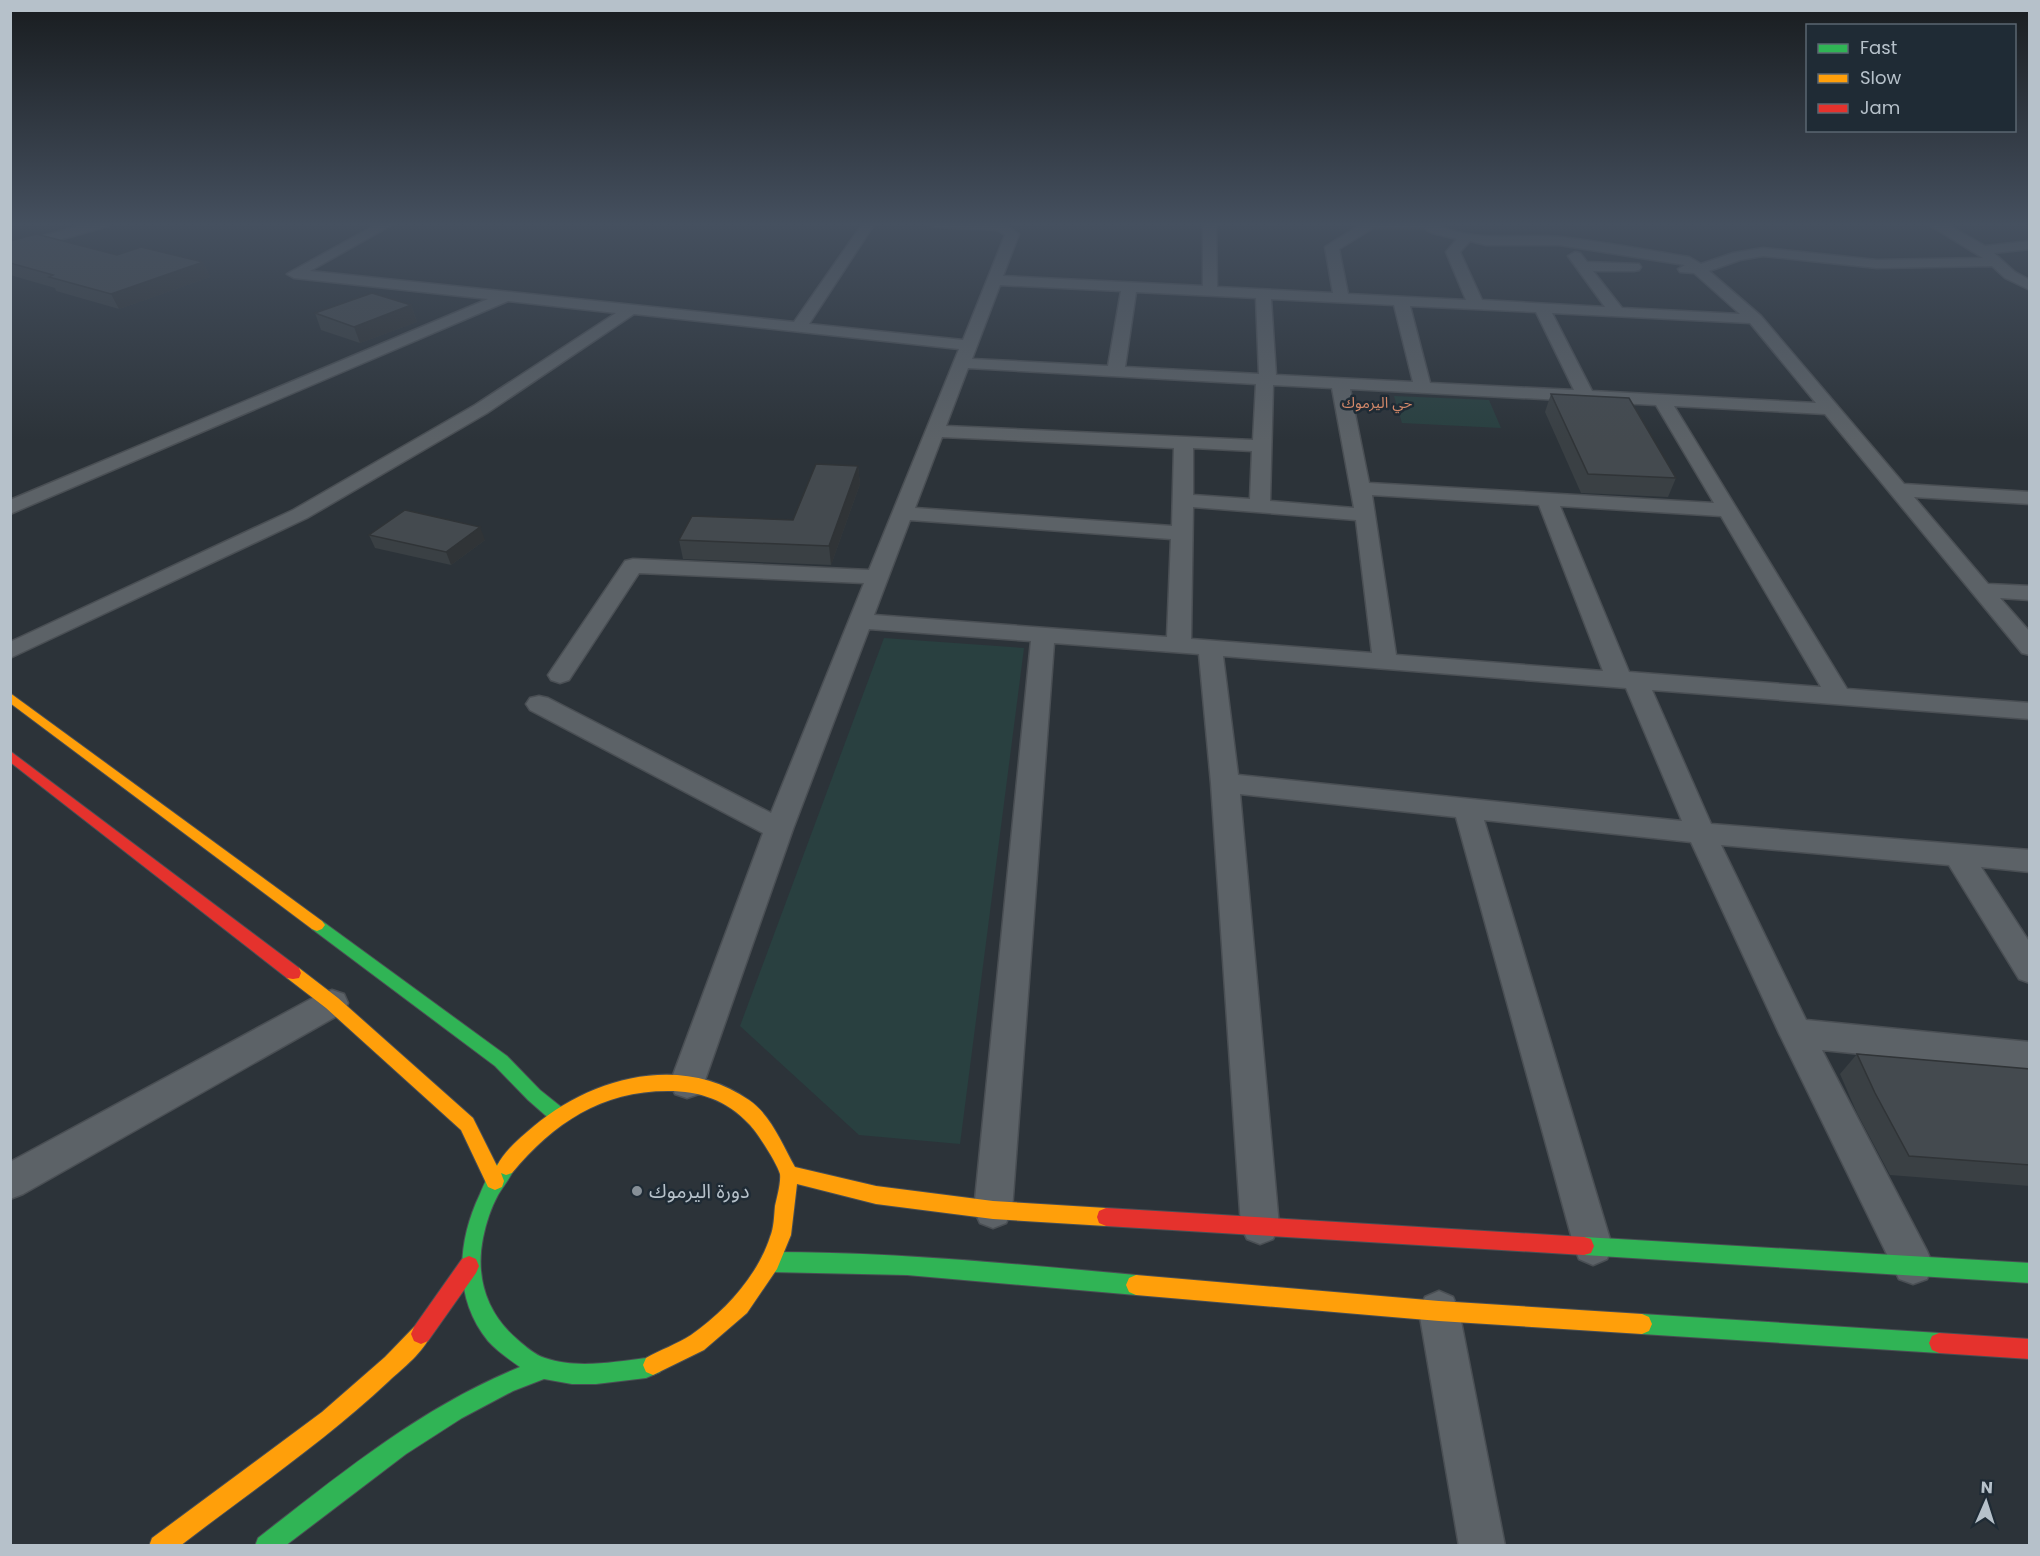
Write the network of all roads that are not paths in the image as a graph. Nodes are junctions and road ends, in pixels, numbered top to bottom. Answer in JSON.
{"nodes":[{"id":1,"x":493,"y":296,"type":"edge"},
{"id":2,"x":820,"y":296,"type":"edge"},
{"id":3,"x":988,"y":296,"type":"edge"},
{"id":4,"x":1128,"y":296,"type":"edge"},
{"id":5,"x":1263,"y":296,"type":"edge"},
{"id":6,"x":1305,"y":296,"type":"edge"},
{"id":7,"x":1472,"y":296,"type":"edge"},
{"id":8,"x":1605,"y":296,"type":"edge"},
{"id":9,"x":1729,"y":296,"type":"edge"},
{"id":10,"x":506,"y":297,"type":"junction"},
{"id":11,"x":1341,"y":297,"type":"joint"},
{"id":12,"x":1401,"y":301,"type":"junction"},
{"id":13,"x":1476,"y":304,"type":"junction"},
{"id":14,"x":1542,"y":308,"type":"junction"},
{"id":15,"x":630,"y":310,"type":"junction"},
{"id":16,"x":1617,"y":312,"type":"junction"},
{"id":17,"x":1755,"y":319,"type":"junction"},
{"id":18,"x":798,"y":328,"type":"junction"},
{"id":19,"x":963,"y":354,"type":"junction"},
{"id":20,"x":1116,"y":371,"type":"junction"},
{"id":21,"x":1268,"y":379,"type":"junction"},
{"id":22,"x":1340,"y":383,"type":"junction"},
{"id":23,"x":1423,"y":387,"type":"junction"},
{"id":24,"x":1586,"y":396,"type":"junction"},
{"id":25,"x":1662,"y":400,"type":"junction"},
{"id":26,"x":1832,"y":409,"type":"junction"},
{"id":27,"x":934,"y":431,"type":"junction"},
{"id":28,"x":1184,"y":443,"type":"junction"},
{"id":29,"x":1262,"y":446,"type":"junction"},
{"id":30,"x":1360,"y":488,"type":"junction"},
{"id":31,"x":1900,"y":490,"type":"junction"},
{"id":32,"x":2030,"y":498,"type":"edge"},
{"id":33,"x":1547,"y":499,"type":"junction"},
{"id":34,"x":1183,"y":500,"type":"junction"},
{"id":35,"x":1260,"y":506,"type":"junction"},
{"id":36,"x":10,"y":508,"type":"edge"},
{"id":37,"x":1726,"y":510,"type":"junction"},
{"id":38,"x":901,"y":513,"type":"junction"},
{"id":39,"x":1366,"y":514,"type":"junction"},
{"id":40,"x":1181,"y":533,"type":"junction"},
{"id":41,"x":877,"y":578,"type":"junction"},
{"id":42,"x":1982,"y":590,"type":"junction"},
{"id":43,"x":2030,"y":593,"type":"edge"},
{"id":44,"x":860,"y":621,"type":"junction"},
{"id":45,"x":1043,"y":635,"type":"junction"},
{"id":46,"x":1179,"y":646,"type":"junction"},
{"id":47,"x":1210,"y":648,"type":"junction"},
{"id":48,"x":2030,"y":648,"type":"edge"},
{"id":49,"x":10,"y":651,"type":"edge"},
{"id":50,"x":1385,"y":662,"type":"junction"},
{"id":51,"x":560,"y":675,"type":"dead end"},
{"id":52,"x":1627,"y":680,"type":"junction"},
{"id":53,"x":1839,"y":696,"type":"junction"},
{"id":54,"x":10,"y":698,"type":"edge"},
{"id":55,"x":539,"y":704,"type":"dead end"},
{"id":56,"x":2030,"y":711,"type":"edge"},
{"id":57,"x":10,"y":755,"type":"edge"},
{"id":58,"x":1225,"y":783,"type":"junction"},
{"id":59,"x":1467,"y":808,"type":"junction"},
{"id":60,"x":778,"y":829,"type":"junction"},
{"id":61,"x":1701,"y":832,"type":"junction"},
{"id":62,"x":1958,"y":855,"type":"junction"},
{"id":63,"x":2030,"y":861,"type":"edge"},
{"id":64,"x":2030,"y":970,"type":"edge"},
{"id":65,"x":332,"y":1003,"type":"junction"},
{"id":66,"x":1796,"y":1033,"type":"junction"},
{"id":67,"x":2030,"y":1057,"type":"edge"},
{"id":68,"x":687,"y":1083,"type":"junction"},
{"id":69,"x":559,"y":1116,"type":"junction"},
{"id":70,"x":789,"y":1174,"type":"junction"},
{"id":71,"x":495,"y":1181,"type":"junction"},
{"id":72,"x":10,"y":1182,"type":"edge"},
{"id":73,"x":993,"y":1210,"type":"junction"},
{"id":74,"x":1260,"y":1226,"type":"junction"},
{"id":75,"x":1593,"y":1246,"type":"junction"},
{"id":76,"x":770,"y":1262,"type":"junction"},
{"id":77,"x":1913,"y":1265,"type":"junction"},
{"id":78,"x":469,"y":1266,"type":"junction"},
{"id":79,"x":2030,"y":1273,"type":"edge"},
{"id":80,"x":1439,"y":1311,"type":"junction"},
{"id":81,"x":2030,"y":1349,"type":"edge"},
{"id":82,"x":543,"y":1369,"type":"junction"},
{"id":83,"x":160,"y":1545,"type":"edge"},
{"id":84,"x":266,"y":1545,"type":"edge"},
{"id":85,"x":1482,"y":1545,"type":"edge"}],
"edges":[{"from":1,"to":10,"type":"street"},
{"from":2,"to":18,"type":"street"},
{"from":3,"to":19,"type":"street"},
{"from":4,"to":20,"type":"street"},
{"from":5,"to":21,"type":"street"},
{"from":6,"to":11,"type":"street"},
{"from":7,"to":13,"type":"street"},
{"from":8,"to":16,"type":"street"},
{"from":9,"to":17,"type":"street"},
{"from":10,"to":15,"type":"street"},
{"from":10,"to":36,"type":"street"},
{"from":11,"to":12,"type":"street"},
{"from":12,"to":13,"type":"street"},
{"from":12,"to":23,"type":"street"},
{"from":13,"to":14,"type":"street"},
{"from":14,"to":16,"type":"street"},
{"from":14,"to":24,"type":"street"},
{"from":15,"to":18,"type":"street"},
{"from":15,"to":49,"type":"street"},
{"from":16,"to":17,"type":"street"},
{"from":17,"to":26,"type":"street"},
{"from":18,"to":19,"type":"street"},
{"from":19,"to":20,"type":"street"},
{"from":19,"to":27,"type":"street"},
{"from":20,"to":21,"type":"street"},
{"from":21,"to":22,"type":"street"},
{"from":21,"to":29,"type":"street"},
{"from":22,"to":23,"type":"street"},
{"from":22,"to":30,"type":"street"},
{"from":23,"to":24,"type":"street"},
{"from":24,"to":25,"type":"street"},
{"from":25,"to":26,"type":"street"},
{"from":25,"to":37,"type":"street"},
{"from":26,"to":31,"type":"street"},
{"from":27,"to":28,"type":"street"},
{"from":27,"to":38,"type":"street"},
{"from":28,"to":29,"type":"street"},
{"from":28,"to":34,"type":"street"},
{"from":29,"to":35,"type":"street"},
{"from":30,"to":33,"type":"street"},
{"from":30,"to":39,"type":"street"},
{"from":31,"to":32,"type":"street"},
{"from":31,"to":42,"type":"street"},
{"from":33,"to":37,"type":"street"},
{"from":33,"to":52,"type":"street"},
{"from":34,"to":35,"type":"street"},
{"from":34,"to":40,"type":"street"},
{"from":35,"to":39,"type":"street"},
{"from":37,"to":53,"type":"street"},
{"from":38,"to":40,"type":"street"},
{"from":38,"to":41,"type":"street"},
{"from":39,"to":50,"type":"street"},
{"from":40,"to":46,"type":"street"},
{"from":41,"to":44,"type":"street"},
{"from":41,"to":51,"type":"street"},
{"from":42,"to":43,"type":"street"},
{"from":42,"to":48,"type":"street"},
{"from":44,"to":45,"type":"street"},
{"from":44,"to":60,"type":"street"},
{"from":45,"to":46,"type":"street"},
{"from":45,"to":73,"type":"street"},
{"from":46,"to":47,"type":"street"},
{"from":47,"to":50,"type":"street"},
{"from":47,"to":58,"type":"street"},
{"from":50,"to":52,"type":"street"},
{"from":52,"to":53,"type":"street"},
{"from":52,"to":61,"type":"street"},
{"from":53,"to":56,"type":"street"},
{"from":54,"to":69,"type":"street"},
{"from":55,"to":60,"type":"street"},
{"from":57,"to":65,"type":"street"},
{"from":58,"to":59,"type":"street"},
{"from":58,"to":74,"type":"street"},
{"from":59,"to":61,"type":"street"},
{"from":59,"to":75,"type":"street"},
{"from":60,"to":68,"type":"street"},
{"from":61,"to":62,"type":"street"},
{"from":61,"to":66,"type":"street"},
{"from":62,"to":63,"type":"street"},
{"from":62,"to":64,"type":"street"},
{"from":65,"to":71,"type":"street"},
{"from":65,"to":72,"type":"street"},
{"from":66,"to":67,"type":"street"},
{"from":66,"to":77,"type":"street"},
{"from":68,"to":69,"type":"street"},
{"from":68,"to":70,"type":"street"},
{"from":69,"to":71,"type":"street"},
{"from":70,"to":73,"type":"street"},
{"from":70,"to":76,"type":"street"},
{"from":71,"to":78,"type":"street"},
{"from":73,"to":74,"type":"street"},
{"from":74,"to":75,"type":"street"},
{"from":75,"to":77,"type":"street"},
{"from":76,"to":80,"type":"street"},
{"from":76,"to":82,"type":"street"},
{"from":77,"to":79,"type":"street"},
{"from":78,"to":82,"type":"street"},
{"from":78,"to":83,"type":"street"},
{"from":80,"to":81,"type":"street"},
{"from":80,"to":85,"type":"street"},
{"from":82,"to":84,"type":"street"}]}
